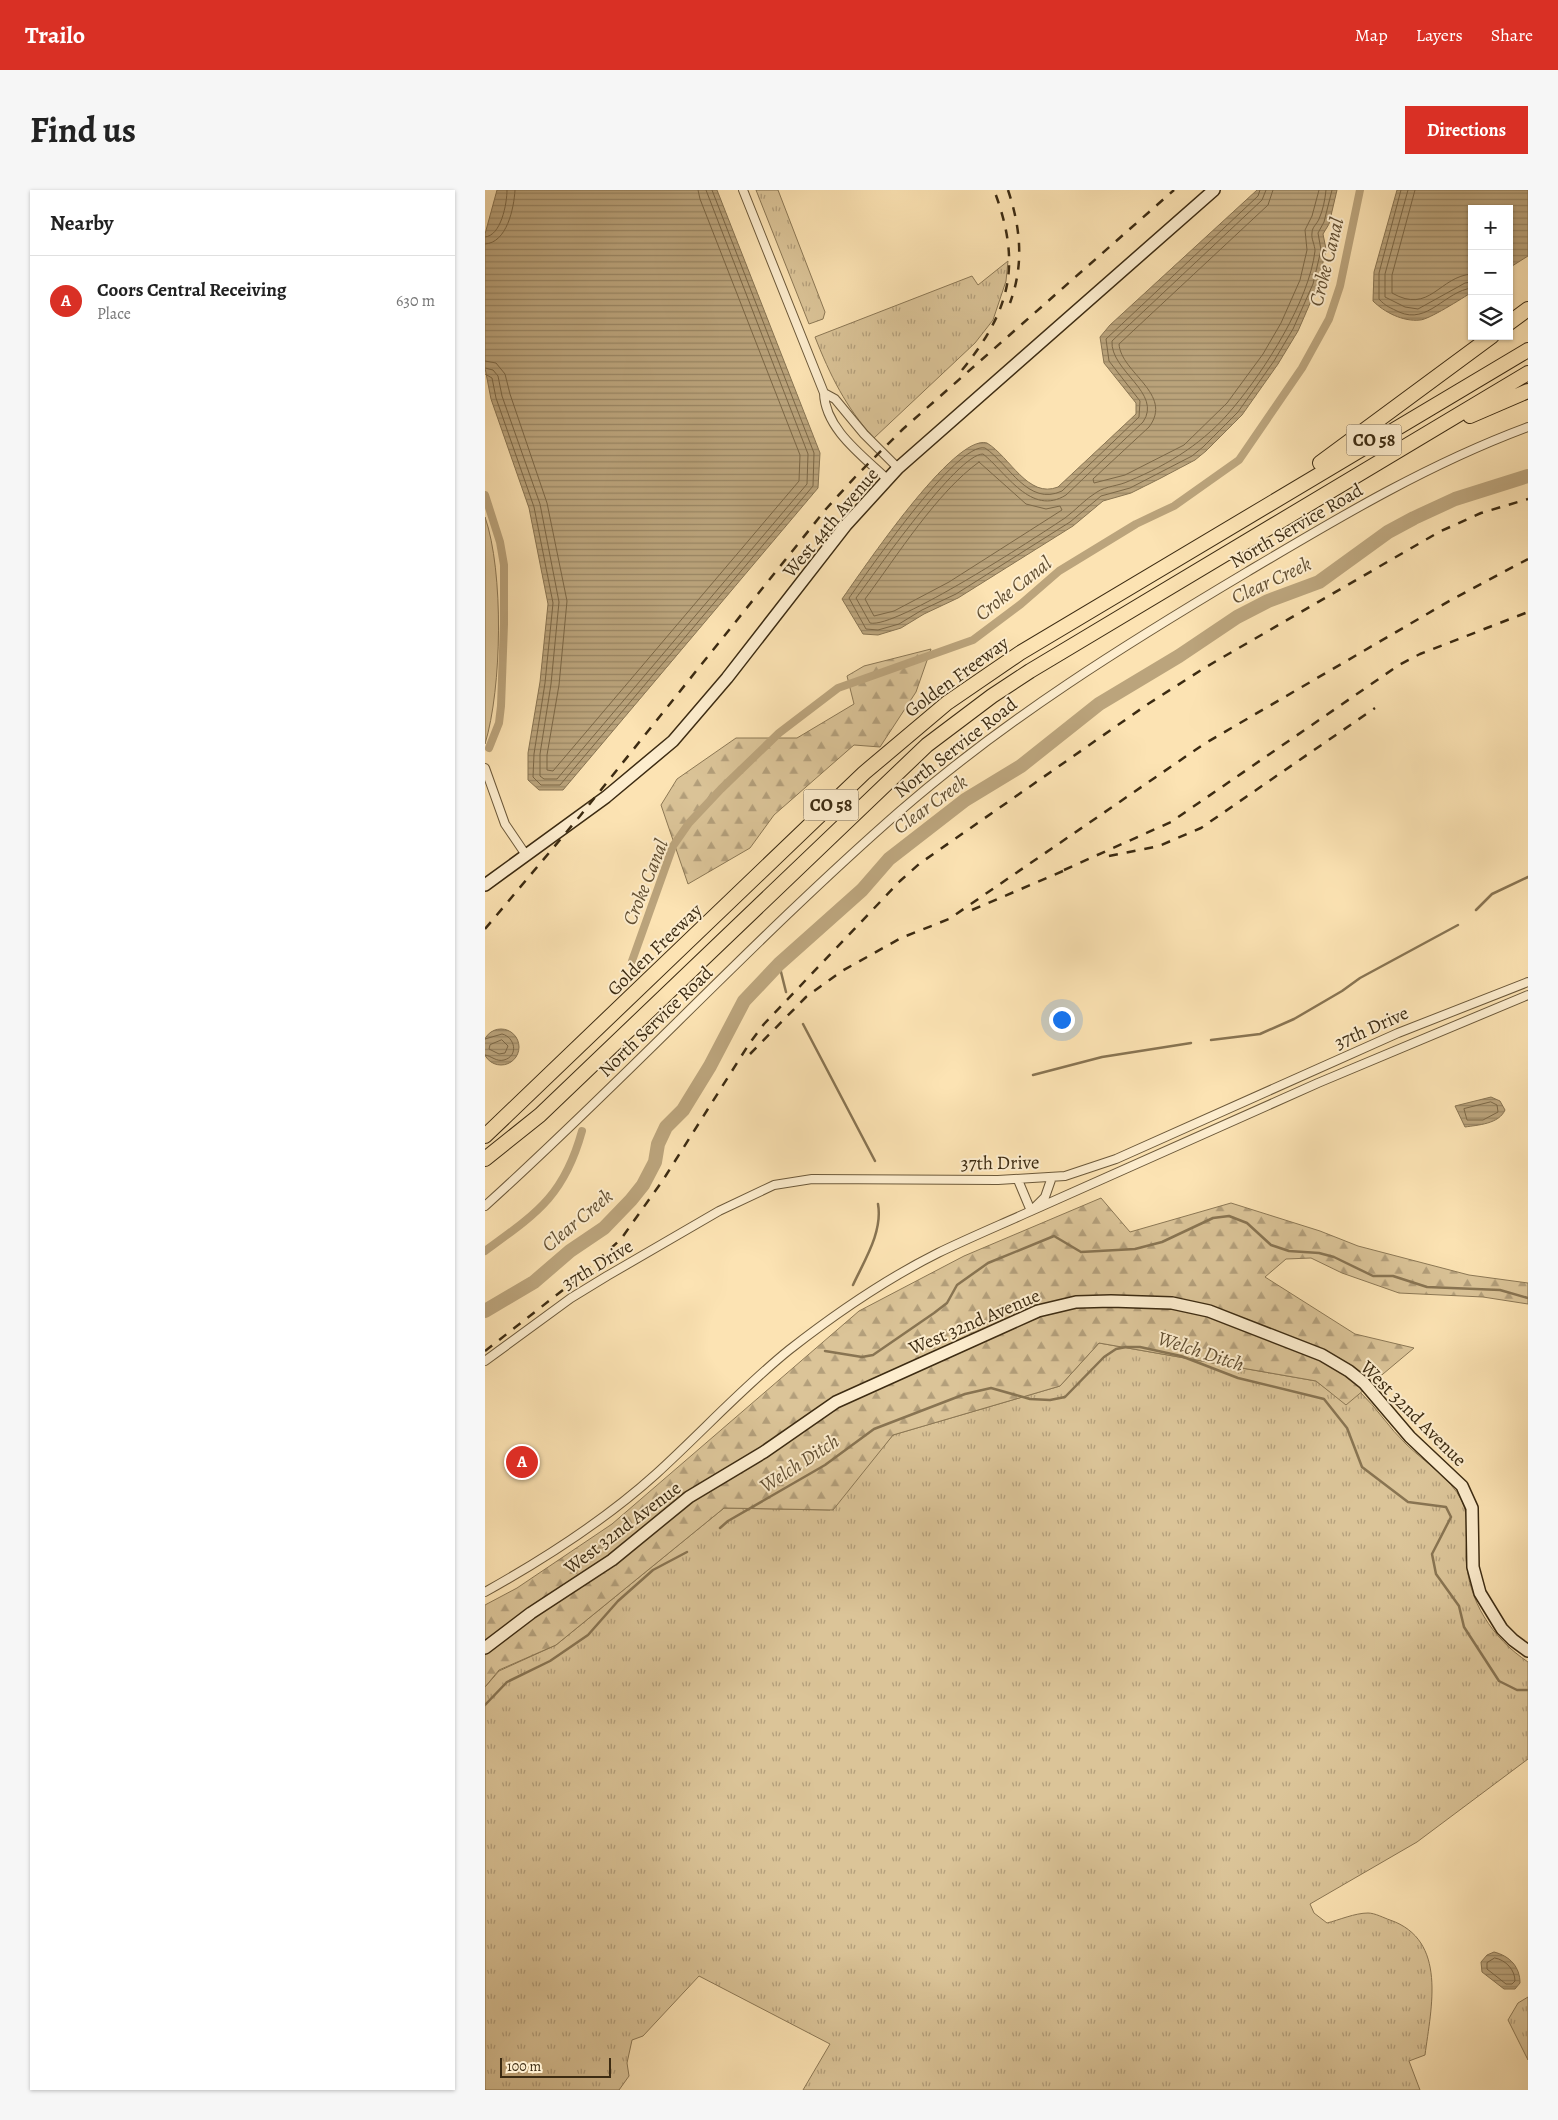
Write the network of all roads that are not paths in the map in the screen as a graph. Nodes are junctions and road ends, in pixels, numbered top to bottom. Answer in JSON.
{"nodes":[{"id":1,"x":743,"y":190,"type":"edge"},
{"id":2,"x":1214,"y":190,"type":"edge"},
{"id":3,"x":1528,"y":309,"type":"edge"},
{"id":4,"x":1513,"y":320,"type":"edge"},
{"id":5,"x":1488,"y":340,"type":"edge"},
{"id":6,"x":1528,"y":350,"type":"edge"},
{"id":7,"x":1528,"y":372,"type":"edge"},
{"id":8,"x":825,"y":392,"type":"junction"},
{"id":9,"x":1528,"y":392,"type":"edge"},
{"id":10,"x":1528,"y":427,"type":"edge"},
{"id":11,"x":898,"y":468,"type":"junction"},
{"id":12,"x":1352,"y":477,"type":"junction"},
{"id":13,"x":887,"y":479,"type":"junction"},
{"id":14,"x":1221,"y":531,"type":"junction"},
{"id":15,"x":485,"y":768,"type":"edge"},
{"id":16,"x":526,"y":855,"type":"junction"},
{"id":17,"x":485,"y":885,"type":"edge"},
{"id":18,"x":1528,"y":982,"type":"edge"},
{"id":19,"x":1528,"y":995,"type":"edge"},
{"id":20,"x":485,"y":1136,"type":"edge"},
{"id":21,"x":485,"y":1159,"type":"edge"},
{"id":22,"x":1052,"y":1177,"type":"junction"},
{"id":23,"x":1018,"y":1180,"type":"junction"},
{"id":24,"x":485,"y":1206,"type":"edge"},
{"id":25,"x":1031,"y":1210,"type":"junction"},
{"id":26,"x":485,"y":1361,"type":"edge"},
{"id":27,"x":485,"y":1592,"type":"edge"},
{"id":28,"x":485,"y":1648,"type":"edge"},
{"id":29,"x":1528,"y":1651,"type":"edge"}],
"edges":[{"from":1,"to":8,"type":"street"},
{"from":2,"to":11,"type":"street","name":"West 44th Avenue"},
{"from":3,"to":4,"type":"highway"},
{"from":5,"to":14,"type":"highway"},
{"from":6,"to":14,"type":"highway","name":"Golden Freeway","number":"CO 58"},
{"from":7,"to":12,"type":"highway","name":"Golden Freeway","number":"CO 58"},
{"from":8,"to":11,"type":"street"},
{"from":8,"to":13,"type":"street"},
{"from":9,"to":12,"type":"highway"},
{"from":10,"to":24,"type":"street","name":"North Service Road"},
{"from":11,"to":13,"type":"street","name":"West 44th Avenue"},
{"from":12,"to":21,"type":"highway","name":"Golden Freeway","number":"CO 58"},
{"from":13,"to":16,"type":"street","name":"West 44th Avenue"},
{"from":14,"to":20,"type":"highway","name":"Golden Freeway","number":"CO 58"},
{"from":15,"to":16,"type":"street"},
{"from":16,"to":17,"type":"street","name":"West 44th Avenue"},
{"from":18,"to":22,"type":"street","name":"37th Drive"},
{"from":19,"to":25,"type":"street"},
{"from":22,"to":23,"type":"street","name":"37th Drive"},
{"from":22,"to":25,"type":"street"},
{"from":23,"to":25,"type":"street"},
{"from":23,"to":26,"type":"street","name":"37th Drive"},
{"from":25,"to":27,"type":"street"},
{"from":28,"to":29,"type":"street","name":"West 32nd Avenue"}]}
